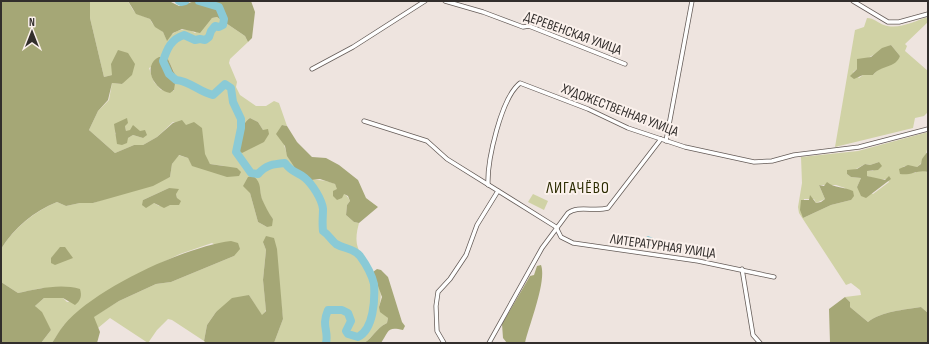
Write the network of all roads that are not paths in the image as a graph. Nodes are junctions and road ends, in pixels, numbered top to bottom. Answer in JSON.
{"nodes":[{"id":1,"x":425,"y":1,"type":"edge"},
{"id":2,"x":445,"y":1,"type":"edge"},
{"id":3,"x":692,"y":1,"type":"edge"},
{"id":4,"x":853,"y":1,"type":"edge"},
{"id":5,"x":928,"y":14,"type":"edge"},
{"id":6,"x":625,"y":64,"type":"dead end"},
{"id":7,"x":312,"y":69,"type":"dead end"},
{"id":8,"x":364,"y":120,"type":"dead end"},
{"id":9,"x":928,"y":129,"type":"edge"},
{"id":10,"x":661,"y":139,"type":"junction"},
{"id":11,"x":666,"y":141,"type":"junction"},
{"id":12,"x":488,"y":185,"type":"junction"},
{"id":13,"x":498,"y":191,"type":"junction"},
{"id":14,"x":556,"y":227,"type":"junction"},
{"id":15,"x":742,"y":269,"type":"junction"},
{"id":16,"x":774,"y":277,"type":"dead end"},
{"id":17,"x":444,"y":343,"type":"edge"},
{"id":18,"x":488,"y":343,"type":"edge"},
{"id":19,"x":760,"y":343,"type":"edge"}],
"edges":[{"from":1,"to":7,"type":"street"},
{"from":2,"to":6,"type":"street","name":"ДЕРЕВЕНСКАЯ УЛИЦА"},
{"from":3,"to":11,"type":"street"},
{"from":4,"to":5,"type":"street"},
{"from":8,"to":12,"type":"street","name":"ЛИТЕРАТУРНАЯ УЛИЦА"},
{"from":9,"to":11,"type":"street","name":"ХУДОЖЕСТВЕННАЯ УЛИЦА"},
{"from":10,"to":11,"type":"street","name":"ХУДОЖЕСТВЕННАЯ УЛИЦА"},
{"from":10,"to":12,"type":"street","name":"ХУДОЖЕСТВЕННАЯ УЛИЦА"},
{"from":10,"to":14,"type":"street"},
{"from":12,"to":13,"type":"street","name":"ЛИТЕРАТУРНАЯ УЛИЦА"},
{"from":13,"to":14,"type":"street","name":"ЛИТЕРАТУРНАЯ УЛИЦА"},
{"from":13,"to":17,"type":"street"},
{"from":14,"to":15,"type":"street","name":"ЛИТЕРАТУРНАЯ УЛИЦА"},
{"from":14,"to":18,"type":"street"},
{"from":15,"to":16,"type":"street","name":"ЛИТЕРАТУРНАЯ УЛИЦА"},
{"from":15,"to":19,"type":"street"}]}
